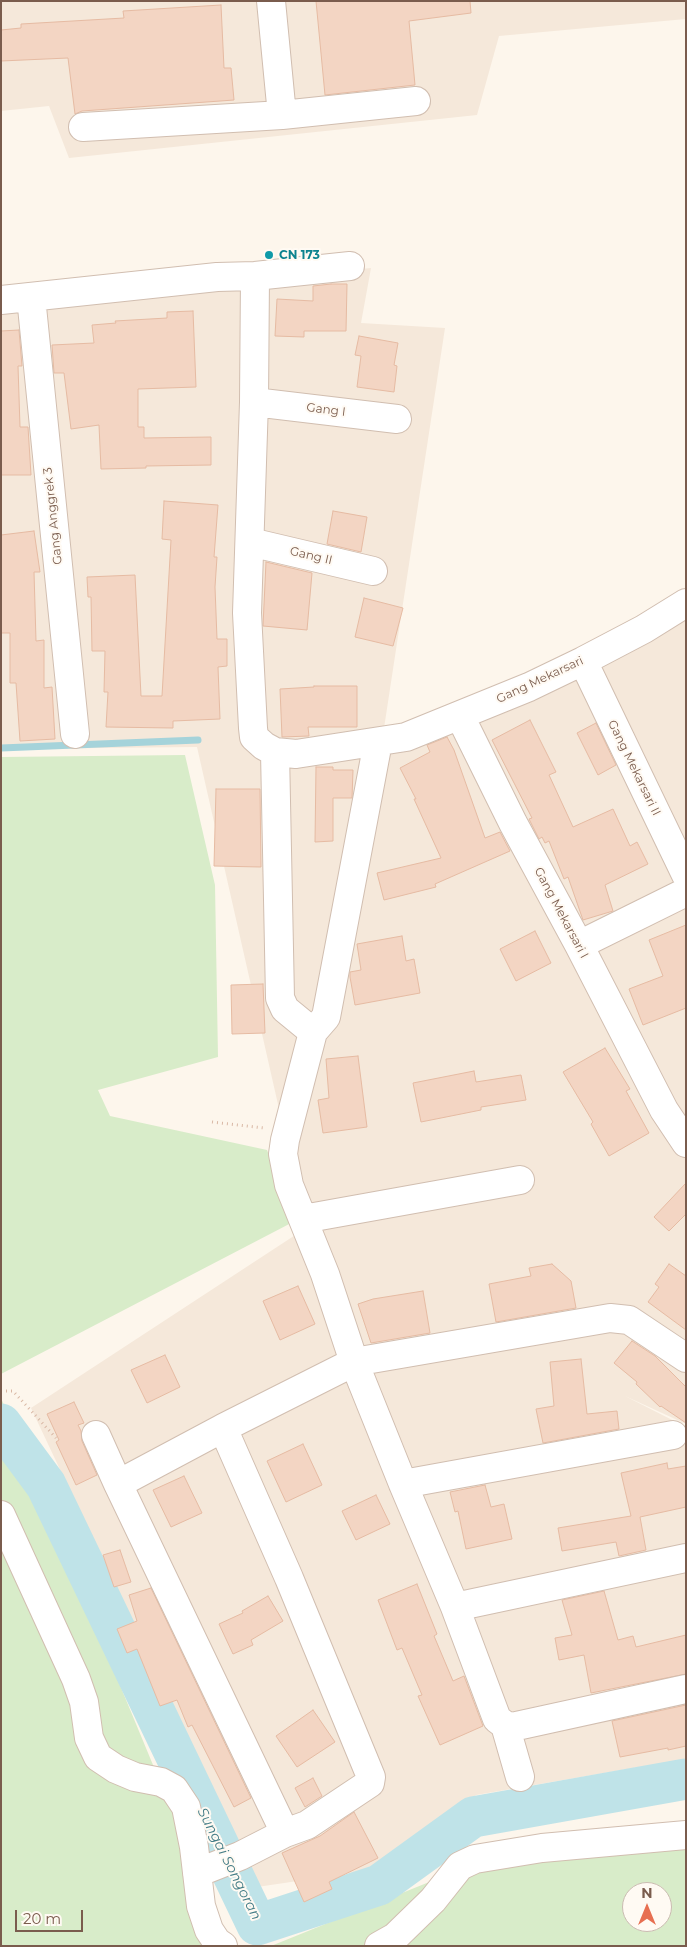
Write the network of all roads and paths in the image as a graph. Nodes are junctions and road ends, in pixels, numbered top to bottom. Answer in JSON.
{"nodes":[{"id":1,"x":271,"y":1,"type":"edge"},
{"id":2,"x":416,"y":101,"type":"dead end"},
{"id":3,"x":282,"y":115,"type":"junction"},
{"id":4,"x":82,"y":127,"type":"dead end"},
{"id":5,"x":350,"y":266,"type":"dead end"},
{"id":6,"x":255,"y":276,"type":"junction"},
{"id":7,"x":30,"y":297,"type":"junction"},
{"id":8,"x":1,"y":300,"type":"edge"},
{"id":9,"x":254,"y":402,"type":"junction"},
{"id":10,"x":397,"y":419,"type":"dead end"},
{"id":11,"x":250,"y":542,"type":"junction"},
{"id":12,"x":373,"y":571,"type":"dead end"},
{"id":13,"x":686,"y":602,"type":"edge"},
{"id":14,"x":583,"y":661,"type":"junction"},
{"id":15,"x":460,"y":716,"type":"junction"},
{"id":16,"x":75,"y":734,"type":"dead end"},
{"id":17,"x":382,"y":741,"type":"junction"},
{"id":18,"x":275,"y":752,"type":"junction"},
{"id":19,"x":686,"y":875,"type":"edge"},
{"id":20,"x":686,"y":892,"type":"edge"},
{"id":21,"x":579,"y":945,"type":"junction"},
{"id":22,"x":313,"y":1032,"type":"junction"},
{"id":23,"x":212,"y":1122,"type":"dead end"},
{"id":24,"x":287,"y":1130,"type":"junction"},
{"id":25,"x":686,"y":1142,"type":"edge"},
{"id":26,"x":520,"y":1180,"type":"dead end"},
{"id":27,"x":303,"y":1219,"type":"junction"},
{"id":28,"x":686,"y":1358,"type":"edge"},
{"id":29,"x":354,"y":1362,"type":"junction"},
{"id":30,"x":1,"y":1391,"type":"edge"},
{"id":31,"x":223,"y":1428,"type":"junction"},
{"id":32,"x":96,"y":1435,"type":"dead end"},
{"id":33,"x":673,"y":1435,"type":"dead end"},
{"id":34,"x":56,"y":1438,"type":"dead end"},
{"id":35,"x":118,"y":1484,"type":"junction"},
{"id":36,"x":403,"y":1484,"type":"junction"},
{"id":37,"x":1,"y":1515,"type":"edge"},
{"id":38,"x":686,"y":1558,"type":"edge"},
{"id":39,"x":455,"y":1607,"type":"junction"},
{"id":40,"x":686,"y":1689,"type":"edge"},
{"id":41,"x":505,"y":1725,"type":"junction"},
{"id":42,"x":520,"y":1777,"type":"dead end"},
{"id":43,"x":285,"y":1833,"type":"junction"},
{"id":44,"x":686,"y":1835,"type":"edge"},
{"id":45,"x":203,"y":1870,"type":"junction"},
{"id":46,"x":222,"y":1946,"type":"edge"},
{"id":47,"x":379,"y":1946,"type":"edge"}],
"edges":[{"from":1,"to":3,"type":"street"},
{"from":2,"to":3,"type":"street"},
{"from":3,"to":4,"type":"street"},
{"from":5,"to":6,"type":"street"},
{"from":6,"to":7,"type":"street"},
{"from":6,"to":9,"type":"street"},
{"from":7,"to":8,"type":"street"},
{"from":7,"to":16,"type":"street","name":"Gang Anggrek 3"},
{"from":9,"to":10,"type":"street","name":"Gang I"},
{"from":9,"to":11,"type":"street"},
{"from":11,"to":12,"type":"street","name":"Gang II"},
{"from":11,"to":18,"type":"street"},
{"from":13,"to":14,"type":"street","name":"Gang Mekarsari"},
{"from":14,"to":15,"type":"street","name":"Gang Mekarsari"},
{"from":14,"to":19,"type":"street","name":"Gang Mekarsari II"},
{"from":15,"to":17,"type":"street","name":"Gang Mekarsari"},
{"from":15,"to":21,"type":"street","name":"Gang Mekarsari I"},
{"from":17,"to":18,"type":"street","name":"Gang Mekarsari"},
{"from":17,"to":22,"type":"street"},
{"from":18,"to":22,"type":"street"},
{"from":20,"to":21,"type":"street"},
{"from":21,"to":25,"type":"street","name":"Gang Mekarsari I"},
{"from":22,"to":24,"type":"street"},
{"from":23,"to":24,"type":"path"},
{"from":24,"to":27,"type":"street"},
{"from":26,"to":27,"type":"street"},
{"from":27,"to":29,"type":"street"},
{"from":28,"to":29,"type":"street"},
{"from":29,"to":31,"type":"street"},
{"from":29,"to":36,"type":"street"},
{"from":30,"to":34,"type":"path"},
{"from":31,"to":35,"type":"street"},
{"from":31,"to":43,"type":"street"},
{"from":32,"to":35,"type":"street"},
{"from":33,"to":36,"type":"street"},
{"from":35,"to":43,"type":"street"},
{"from":36,"to":39,"type":"street"},
{"from":37,"to":45,"type":"street"},
{"from":38,"to":39,"type":"street"},
{"from":39,"to":41,"type":"street"},
{"from":40,"to":41,"type":"street"},
{"from":41,"to":42,"type":"street"},
{"from":43,"to":45,"type":"street"},
{"from":44,"to":47,"type":"street"},
{"from":45,"to":46,"type":"street"}]}
